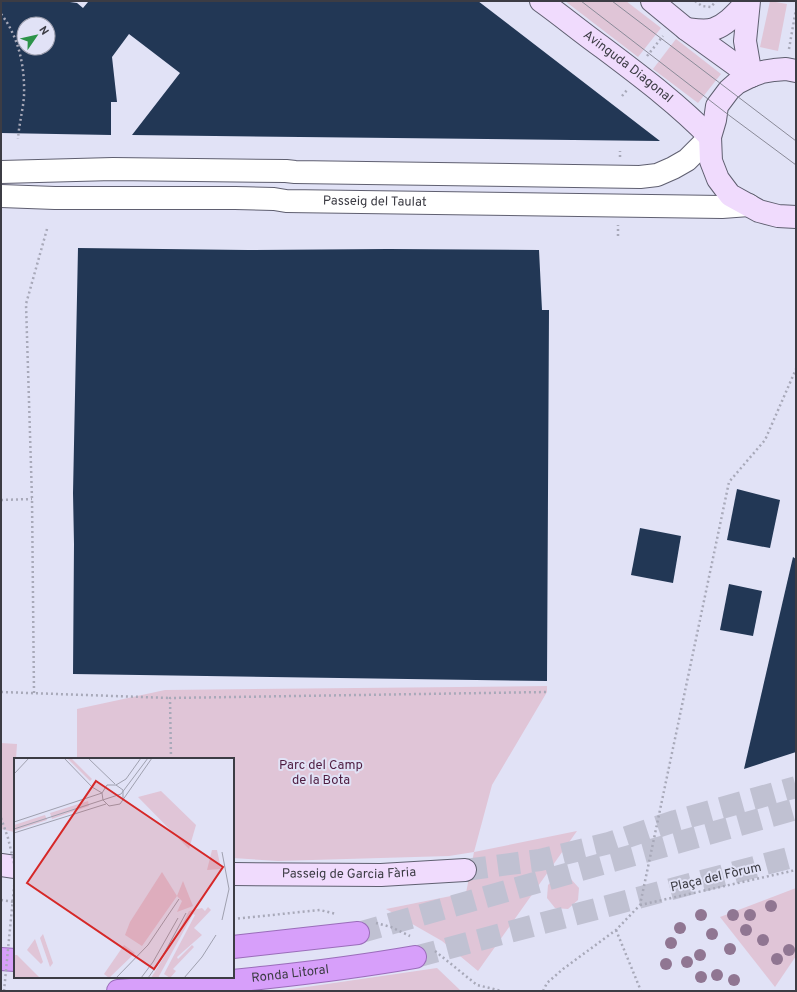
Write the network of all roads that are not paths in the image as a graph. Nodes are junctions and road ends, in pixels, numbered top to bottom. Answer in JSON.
{"nodes":[{"id":1,"x":541,"y":1,"type":"edge"},
{"id":2,"x":652,"y":1,"type":"edge"},
{"id":3,"x":748,"y":1,"type":"edge"},
{"id":4,"x":686,"y":30,"type":"junction"},
{"id":5,"x":796,"y":71,"type":"edge"},
{"id":6,"x":752,"y":76,"type":"junction"},
{"id":7,"x":710,"y":137,"type":"junction"},
{"id":8,"x":1,"y":172,"type":"edge"},
{"id":9,"x":1,"y":196,"type":"edge"},
{"id":10,"x":749,"y":205,"type":"junction"},
{"id":11,"x":794,"y":216,"type":"edge"},
{"id":12,"x":1,"y":865,"type":"edge"},
{"id":13,"x":14,"y":867,"type":"edge"},
{"id":14,"x":465,"y":870,"type":"tunnel mouth"},
{"id":15,"x":234,"y":874,"type":"edge"},
{"id":16,"x":358,"y":933,"type":"tunnel mouth"},
{"id":17,"x":234,"y":947,"type":"edge"},
{"id":18,"x":415,"y":957,"type":"tunnel mouth"},
{"id":19,"x":1,"y":959,"type":"edge"},
{"id":20,"x":14,"y":960,"type":"edge"},
{"id":21,"x":118,"y":991,"type":"edge"}],
"edges":[{"from":1,"to":7,"type":"main road","name":"Avinguda Diagonal"},
{"from":2,"to":4,"type":"main road"},
{"from":3,"to":4,"type":"main road"},
{"from":3,"to":6,"type":"main road"},
{"from":4,"to":6,"type":"main road"},
{"from":5,"to":6,"type":"main road"},
{"from":6,"to":7,"type":"main road"},
{"from":7,"to":8,"type":"street"},
{"from":7,"to":10,"type":"main road"},
{"from":9,"to":10,"type":"street","name":"Passeig del Taulat"},
{"from":10,"to":11,"type":"main road"},
{"from":12,"to":13,"type":"main road"},
{"from":14,"to":15,"type":"main road","name":"Passeig de Garcia Fària"},
{"from":16,"to":17,"type":"highway"},
{"from":18,"to":21,"type":"highway","name":"Ronda Litoral"},
{"from":19,"to":20,"type":"highway"}]}
